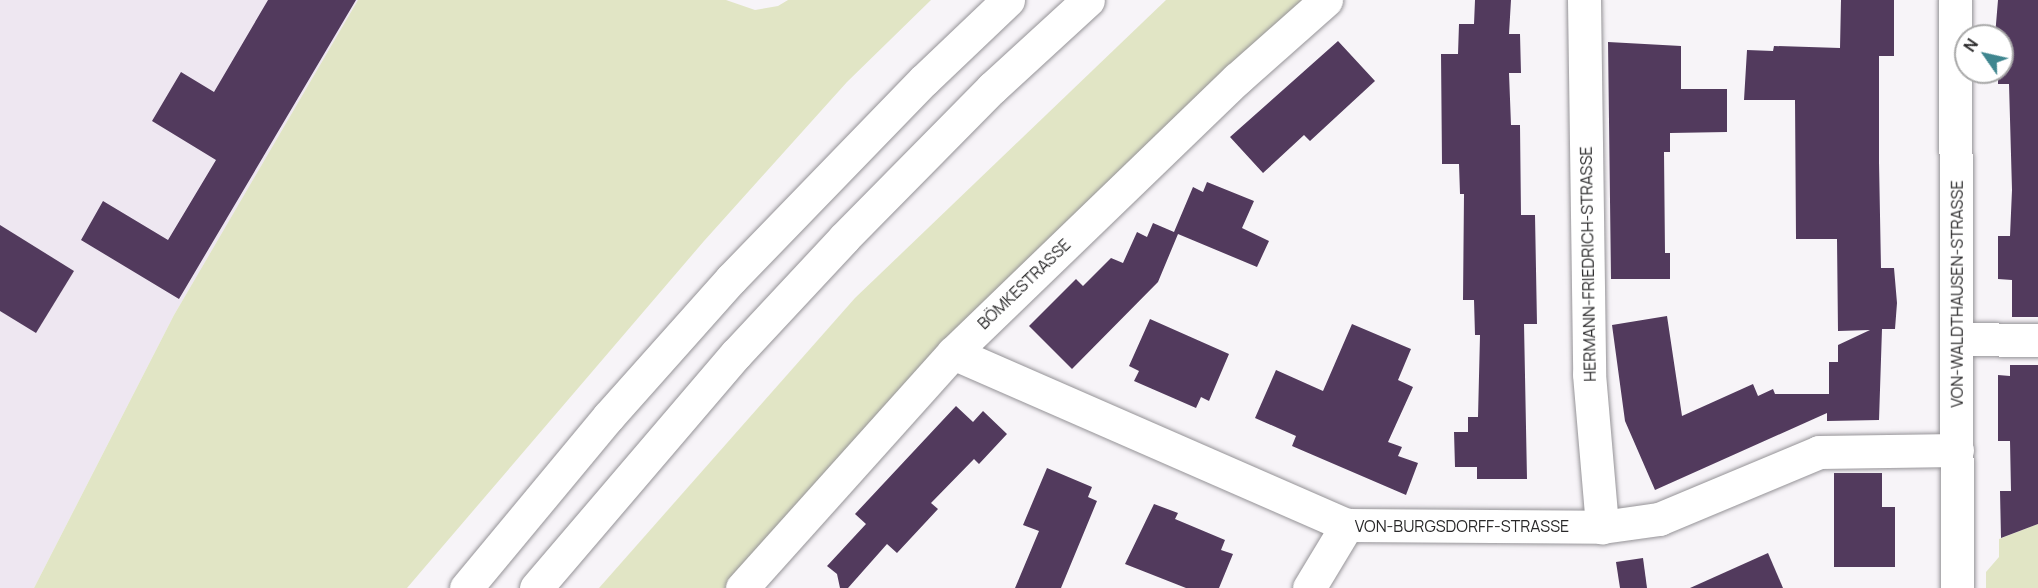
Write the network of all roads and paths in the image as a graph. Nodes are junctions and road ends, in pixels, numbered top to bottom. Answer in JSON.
{"nodes":[{"id":1,"x":1008,"y":0,"type":"edge"},
{"id":2,"x":1088,"y":0,"type":"edge"},
{"id":3,"x":1326,"y":0,"type":"edge"},
{"id":4,"x":1584,"y":0,"type":"edge"},
{"id":5,"x":1955,"y":0,"type":"edge"},
{"id":6,"x":1957,"y":339,"type":"junction"},
{"id":7,"x":2038,"y":340,"type":"edge"},
{"id":8,"x":952,"y":352,"type":"junction"},
{"id":9,"x":1957,"y":450,"type":"junction"},
{"id":10,"x":1347,"y":525,"type":"junction"},
{"id":11,"x":1602,"y":527,"type":"junction"},
{"id":12,"x":466,"y":588,"type":"edge"},
{"id":13,"x":536,"y":588,"type":"edge"},
{"id":14,"x":742,"y":588,"type":"edge"},
{"id":15,"x":1309,"y":588,"type":"edge"},
{"id":16,"x":1957,"y":588,"type":"edge"}],
"edges":[{"from":1,"to":12,"type":"main road"},
{"from":2,"to":13,"type":"main road"},
{"from":3,"to":8,"type":"main road","name":"BÖMKESTRASSE"},
{"from":4,"to":11,"type":"main road","name":"HERMANN-FRIEDRICH-STRASSE"},
{"from":5,"to":6,"type":"main road","name":"VON-WALDTHAUSEN-STRASSE"},
{"from":6,"to":7,"type":"main road"},
{"from":6,"to":9,"type":"main road","name":"VON-WALDTHAUSEN-STRASSE"},
{"from":8,"to":10,"type":"main road","name":"VON-BURGSDORFF-STRASSE"},
{"from":8,"to":14,"type":"main road","name":"BÖMKESTRASSE"},
{"from":9,"to":11,"type":"main road","name":"VON-BURGSDORFF-STRASSE"},
{"from":9,"to":16,"type":"main road","name":"VON-WALDTHAUSEN-STRASSE"},
{"from":10,"to":11,"type":"main road","name":"VON-BURGSDORFF-STRASSE"},
{"from":10,"to":15,"type":"main road"}]}
